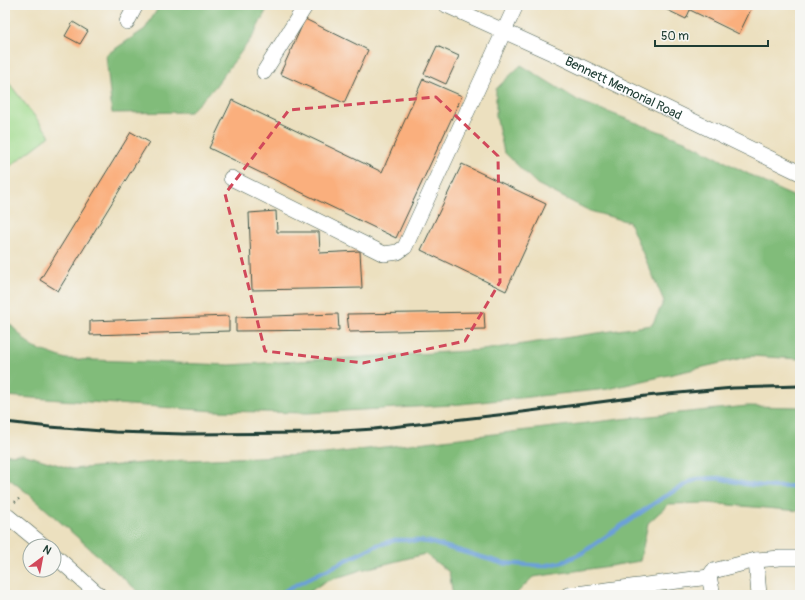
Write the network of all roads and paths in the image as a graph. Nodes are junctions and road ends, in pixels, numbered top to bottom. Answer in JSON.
{"nodes":[{"id":1,"x":136,"y":5,"type":"edge"},
{"id":2,"x":306,"y":5,"type":"edge"},
{"id":3,"x":446,"y":5,"type":"edge"},
{"id":4,"x":516,"y":5,"type":"edge"},
{"id":5,"x":127,"y":22,"type":"dead end"},
{"id":6,"x":504,"y":31,"type":"junction"},
{"id":7,"x":264,"y":72,"type":"dead end"},
{"id":8,"x":800,"y":173,"type":"edge"},
{"id":9,"x":231,"y":178,"type":"dead end"},
{"id":10,"x":5,"y":514,"type":"edge"},
{"id":11,"x":34,"y":538,"type":"edge"},
{"id":12,"x":800,"y":558,"type":"edge"},
{"id":13,"x":756,"y":560,"type":"junction"},
{"id":14,"x":62,"y":562,"type":"edge"},
{"id":15,"x":709,"y":577,"type":"junction"},
{"id":16,"x":100,"y":595,"type":"edge"},
{"id":17,"x":568,"y":595,"type":"edge"},
{"id":18,"x":713,"y":595,"type":"edge"},
{"id":19,"x":759,"y":595,"type":"edge"}],
"edges":[{"from":1,"to":5,"type":"street"},
{"from":2,"to":7,"type":"street"},
{"from":3,"to":6,"type":"street","name":"Bennett Memorial Road"},
{"from":4,"to":6,"type":"street"},
{"from":6,"to":8,"type":"street","name":"Bennett Memorial Road"},
{"from":6,"to":9,"type":"street"},
{"from":10,"to":11,"type":"street"},
{"from":12,"to":13,"type":"street"},
{"from":13,"to":15,"type":"street"},
{"from":13,"to":19,"type":"street"},
{"from":14,"to":16,"type":"street"},
{"from":15,"to":17,"type":"street"},
{"from":15,"to":18,"type":"street"}]}
